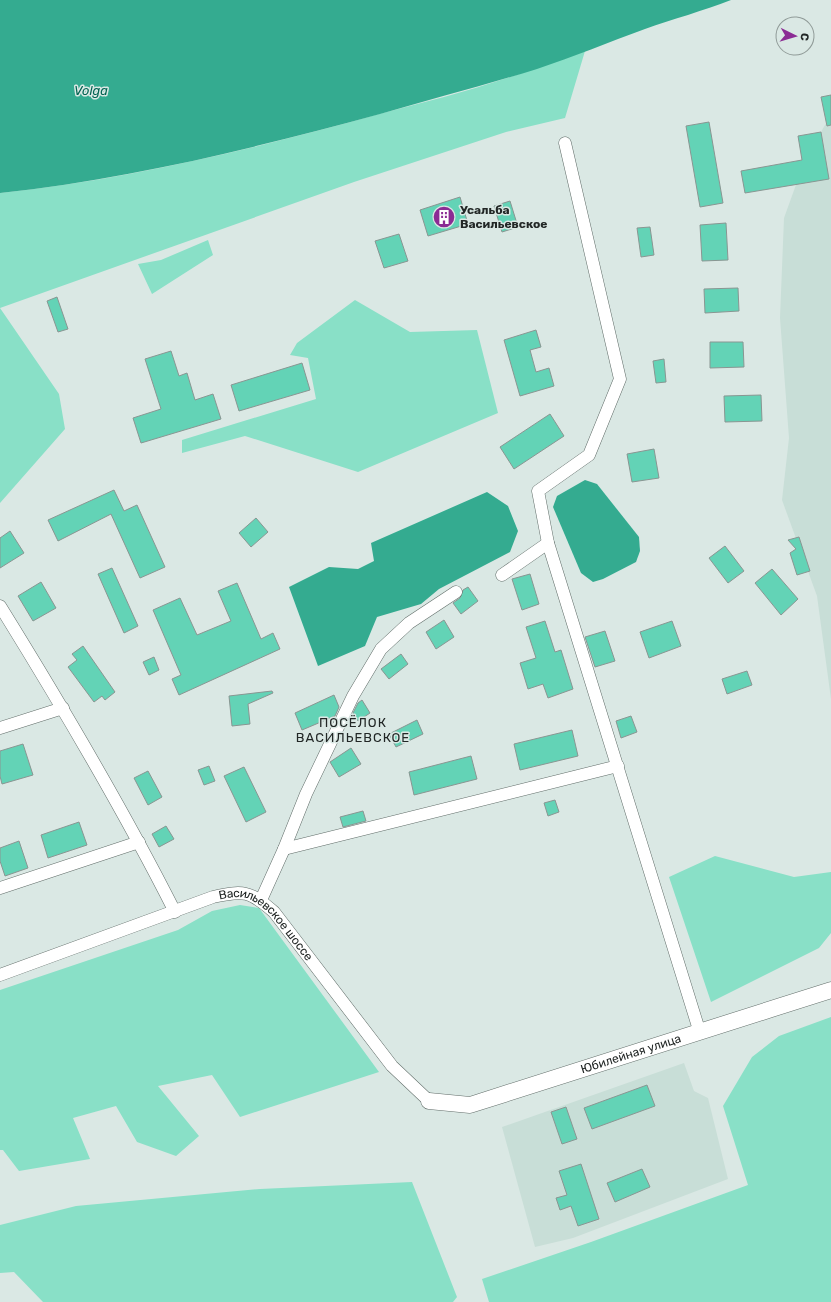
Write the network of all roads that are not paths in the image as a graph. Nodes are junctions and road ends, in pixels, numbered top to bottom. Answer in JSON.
{"nodes":[{"id":1,"x":565,"y":143,"type":"dead end"},
{"id":2,"x":548,"y":543,"type":"junction"},
{"id":3,"x":502,"y":576,"type":"dead end"},
{"id":4,"x":456,"y":592,"type":"dead end"},
{"id":5,"x":0,"y":606,"type":"edge"},
{"id":6,"x":63,"y":708,"type":"junction"},
{"id":7,"x":0,"y":728,"type":"edge"},
{"id":8,"x":618,"y":766,"type":"junction"},
{"id":9,"x":139,"y":842,"type":"junction"},
{"id":10,"x":284,"y":849,"type":"junction"},
{"id":11,"x":0,"y":888,"type":"edge"},
{"id":12,"x":261,"y":900,"type":"junction"},
{"id":13,"x":175,"y":912,"type":"junction"},
{"id":14,"x":0,"y":975,"type":"edge"},
{"id":15,"x":831,"y":990,"type":"edge"},
{"id":16,"x":700,"y":1033,"type":"junction"},
{"id":17,"x":429,"y":1101,"type":"joint"}],
"edges":[{"from":1,"to":2,"type":"street"},
{"from":2,"to":3,"type":"street"},
{"from":2,"to":8,"type":"street"},
{"from":4,"to":10,"type":"street"},
{"from":5,"to":6,"type":"street"},
{"from":6,"to":7,"type":"street"},
{"from":6,"to":9,"type":"street"},
{"from":8,"to":10,"type":"street"},
{"from":8,"to":16,"type":"street"},
{"from":9,"to":11,"type":"street"},
{"from":9,"to":13,"type":"street"},
{"from":10,"to":12,"type":"street"},
{"from":12,"to":13,"type":"street","name":"Васильевское шоссе"},
{"from":12,"to":17,"type":"street","name":"Васильевское шоссе"},
{"from":13,"to":14,"type":"street","name":"Васильевское шоссе"},
{"from":15,"to":16,"type":"street","name":"Юбилейная улица"},
{"from":16,"to":17,"type":"street","name":"Юбилейная улица"}]}
